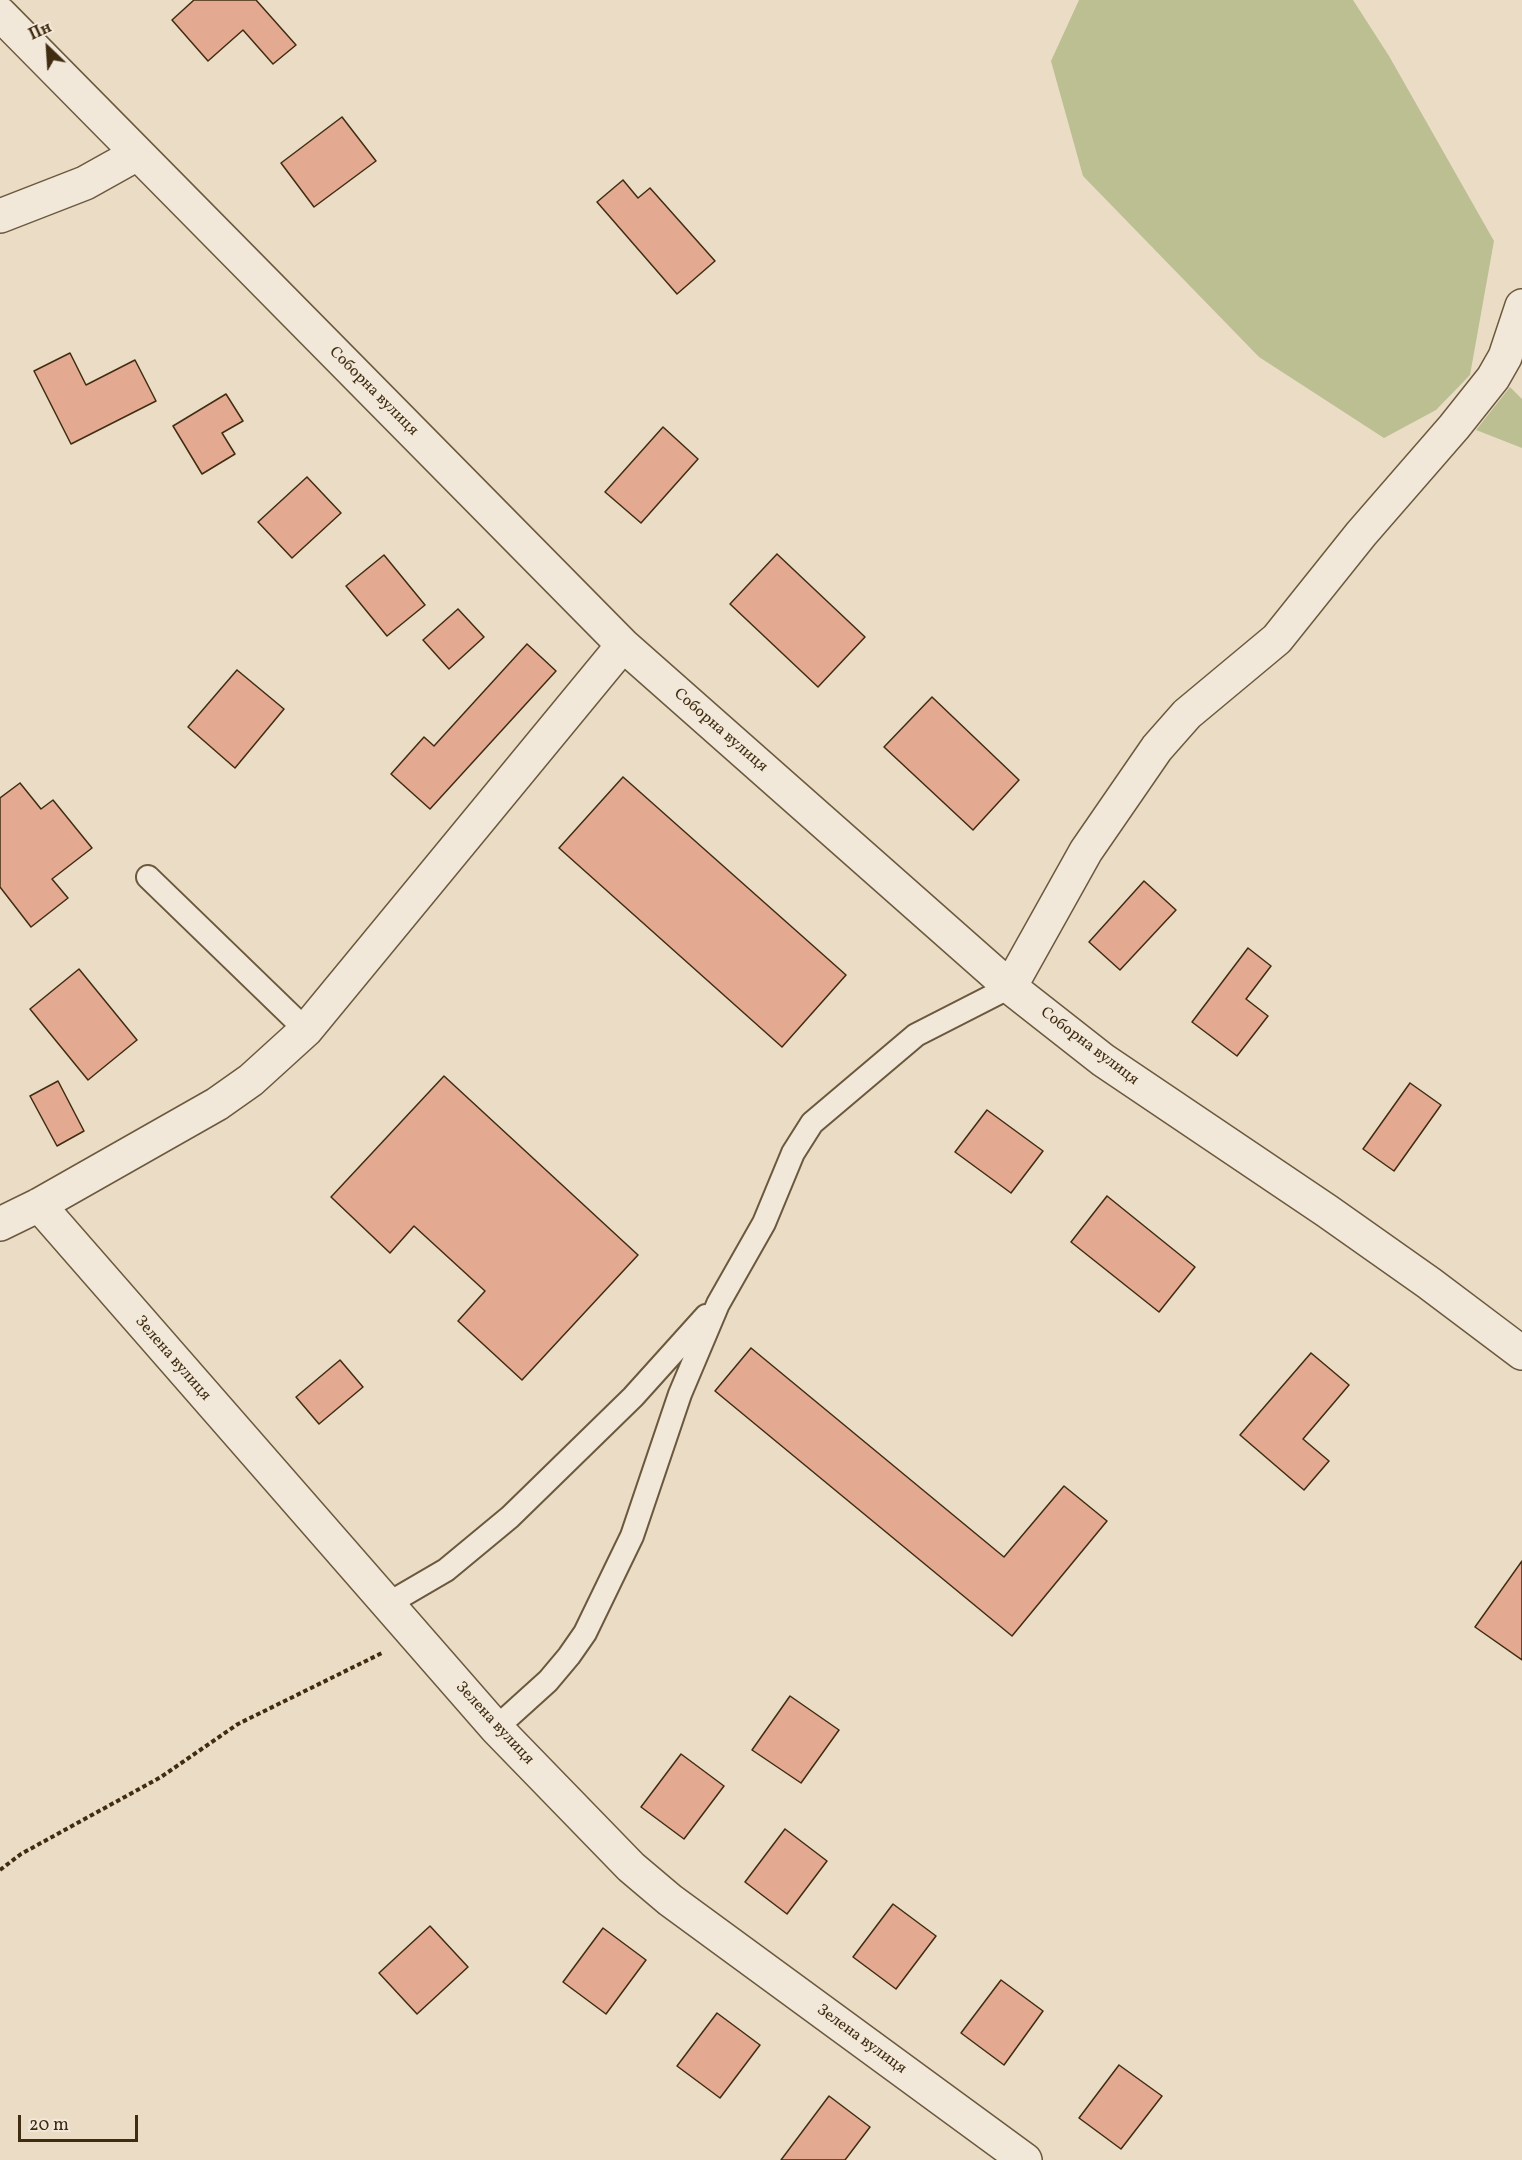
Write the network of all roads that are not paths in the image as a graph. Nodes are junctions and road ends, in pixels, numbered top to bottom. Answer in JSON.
{"nodes":[{"id":1,"x":0,"y":14,"type":"edge"},
{"id":2,"x":137,"y":154,"type":"junction"},
{"id":3,"x":0,"y":216,"type":"edge"},
{"id":4,"x":1522,"y":306,"type":"edge"},
{"id":5,"x":623,"y":645,"type":"junction"},
{"id":6,"x":148,"y":877,"type":"dead end"},
{"id":7,"x":1010,"y":987,"type":"junction"},
{"id":8,"x":306,"y":1030,"type":"junction"},
{"id":9,"x":39,"y":1205,"type":"junction"},
{"id":10,"x":0,"y":1224,"type":"edge"},
{"id":11,"x":717,"y":1304,"type":"junction"},
{"id":12,"x":1522,"y":1353,"type":"edge"},
{"id":13,"x":386,"y":1605,"type":"junction"},
{"id":14,"x":496,"y":1728,"type":"junction"},
{"id":15,"x":1025,"y":2160,"type":"edge"}],
"edges":[{"from":1,"to":2,"type":"street","name":"Соборна вулиця"},
{"from":2,"to":3,"type":"street"},
{"from":2,"to":5,"type":"street","name":"Соборна вулиця"},
{"from":4,"to":7,"type":"street"},
{"from":5,"to":7,"type":"street","name":"Соборна вулиця"},
{"from":5,"to":8,"type":"street"},
{"from":6,"to":8,"type":"lane"},
{"from":7,"to":11,"type":"lane"},
{"from":7,"to":12,"type":"street","name":"Соборна вулиця"},
{"from":8,"to":9,"type":"street"},
{"from":9,"to":10,"type":"street"},
{"from":9,"to":13,"type":"street","name":"Зелена вулиця"},
{"from":11,"to":13,"type":"lane"},
{"from":11,"to":14,"type":"lane"},
{"from":13,"to":14,"type":"street","name":"Зелена вулиця"},
{"from":14,"to":15,"type":"street","name":"Зелена вулиця"}]}
